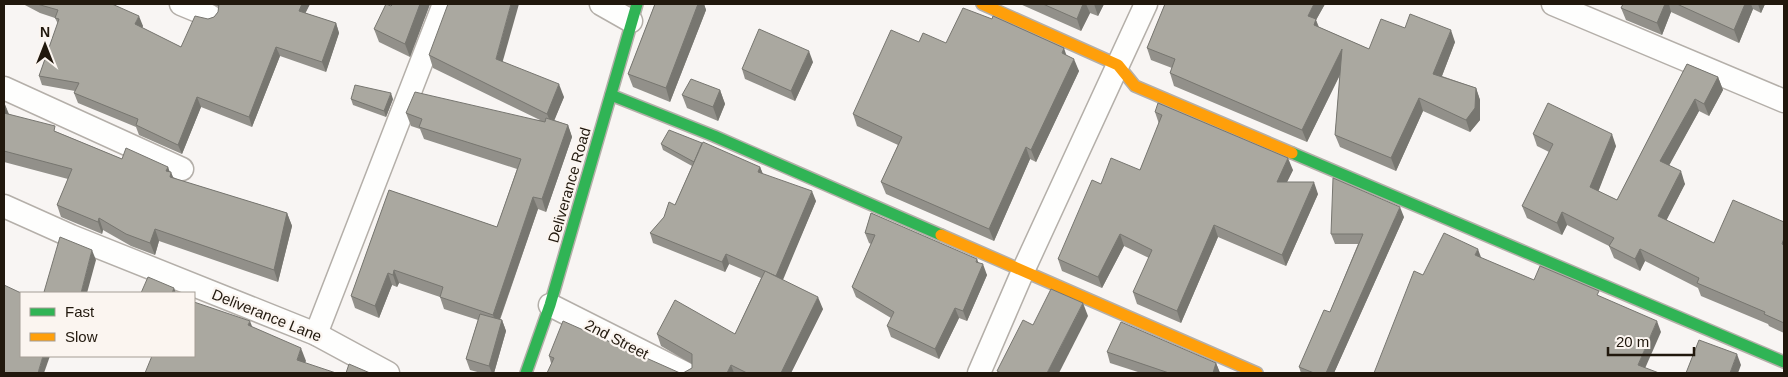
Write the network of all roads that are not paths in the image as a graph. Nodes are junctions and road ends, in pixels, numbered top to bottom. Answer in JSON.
{"nodes":[{"id":1,"x":181,"y":4,"type":"edge"},
{"id":2,"x":444,"y":4,"type":"edge"},
{"id":3,"x":601,"y":4,"type":"edge"},
{"id":4,"x":982,"y":4,"type":"edge"},
{"id":5,"x":1146,"y":4,"type":"edge"},
{"id":6,"x":1553,"y":4,"type":"edge"},
{"id":7,"x":634,"y":12,"type":"edge"},
{"id":8,"x":210,"y":16,"type":"edge"},
{"id":9,"x":1118,"y":66,"type":"junction"},
{"id":10,"x":4,"y":88,"type":"edge"},
{"id":11,"x":611,"y":95,"type":"junction"},
{"id":12,"x":1784,"y":102,"type":"edge"},
{"id":13,"x":182,"y":169,"type":"dead end"},
{"id":14,"x":4,"y":206,"type":"edge"},
{"id":15,"x":1023,"y":271,"type":"junction"},
{"id":16,"x":550,"y":305,"type":"junction"},
{"id":17,"x":316,"y":334,"type":"junction"},
{"id":18,"x":1784,"y":362,"type":"edge"},
{"id":19,"x":388,"y":373,"type":"edge"},
{"id":20,"x":526,"y":373,"type":"edge"},
{"id":21,"x":684,"y":373,"type":"edge"},
{"id":22,"x":979,"y":373,"type":"edge"},
{"id":23,"x":1257,"y":373,"type":"edge"}],
"edges":[{"from":1,"to":8,"type":"street"},
{"from":2,"to":17,"type":"street"},
{"from":3,"to":7,"type":"street"},
{"from":4,"to":9,"type":"street"},
{"from":5,"to":9,"type":"street"},
{"from":6,"to":12,"type":"street"},
{"from":7,"to":11,"type":"street","name":"Deliverance Road"},
{"from":9,"to":15,"type":"street"},
{"from":9,"to":18,"type":"street"},
{"from":10,"to":13,"type":"street"},
{"from":11,"to":15,"type":"street"},
{"from":11,"to":16,"type":"street","name":"Deliverance Road"},
{"from":14,"to":17,"type":"street","name":"Deliverance Lane"},
{"from":15,"to":22,"type":"street"},
{"from":15,"to":23,"type":"street"},
{"from":16,"to":20,"type":"street","name":"Deliverance Road"},
{"from":16,"to":21,"type":"street","name":"2nd Street"},
{"from":17,"to":19,"type":"street","name":"Deliverance Lane"}]}
